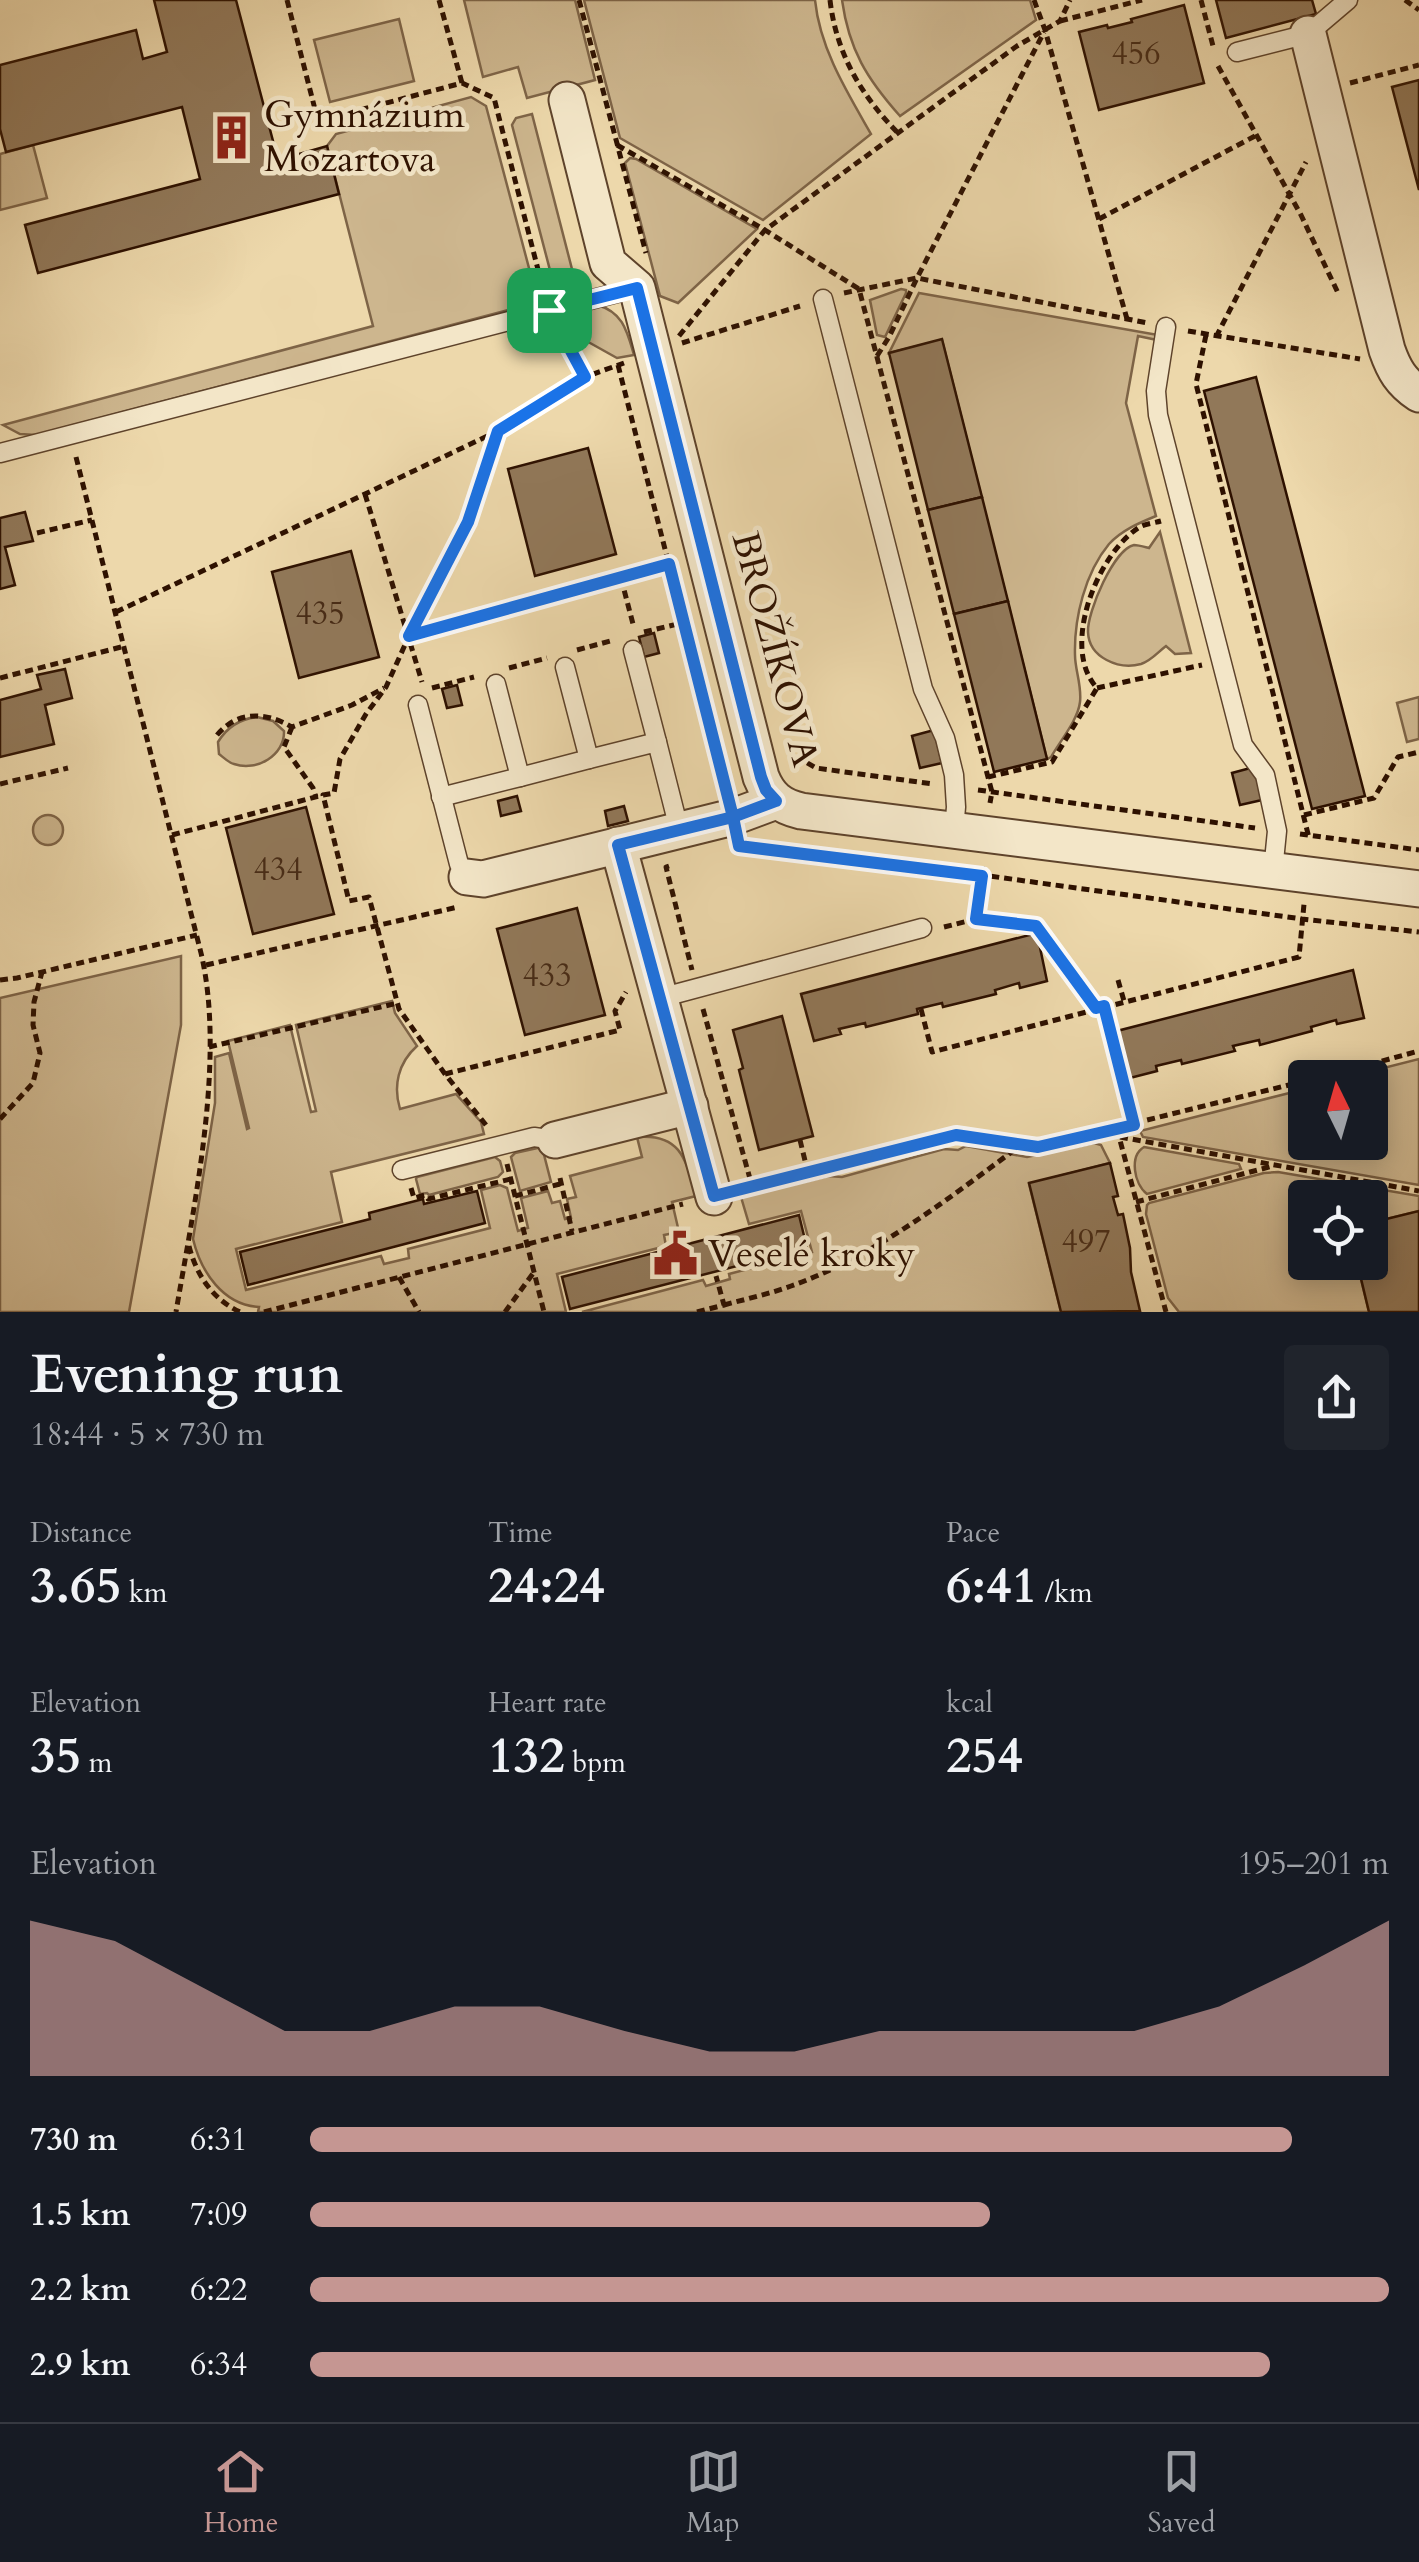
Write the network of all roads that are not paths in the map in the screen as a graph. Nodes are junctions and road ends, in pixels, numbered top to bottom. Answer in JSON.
{"nodes":[{"id":1,"x":1348,"y":0,"type":"edge"},
{"id":2,"x":1308,"y":34,"type":"junction"},
{"id":3,"x":1236,"y":52,"type":"dead end"},
{"id":4,"x":567,"y":100,"type":"dead end"},
{"id":5,"x":642,"y":271,"type":"junction"},
{"id":6,"x":823,"y":299,"type":"road end"},
{"id":7,"x":1166,"y":327,"type":"road end"},
{"id":8,"x":1419,"y":394,"type":"edge"},
{"id":9,"x":0,"y":454,"type":"edge"},
{"id":10,"x":635,"y":642,"type":"road end"},
{"id":11,"x":565,"y":667,"type":"dead end"},
{"id":12,"x":496,"y":684,"type":"dead end"},
{"id":13,"x":421,"y":697,"type":"road end"},
{"id":14,"x":657,"y":742,"type":"junction"},
{"id":15,"x":589,"y":759,"type":"junction"},
{"id":16,"x":520,"y":777,"type":"junction"},
{"id":17,"x":441,"y":797,"type":"junction"},
{"id":18,"x":753,"y":810,"type":"junction"},
{"id":19,"x":679,"y":829,"type":"junction"},
{"id":20,"x":954,"y":830,"type":"junction"},
{"id":21,"x":618,"y":845,"type":"junction"},
{"id":22,"x":1273,"y":871,"type":"junction"},
{"id":23,"x":1419,"y":889,"type":"edge"},
{"id":24,"x":470,"y":890,"type":"joint"},
{"id":25,"x":922,"y":928,"type":"road end"},
{"id":26,"x":660,"y":998,"type":"junction"},
{"id":27,"x":690,"y":1106,"type":"junction"},
{"id":28,"x":555,"y":1140,"type":"joint"},
{"id":29,"x":402,"y":1170,"type":"dead end"},
{"id":30,"x":714,"y":1196,"type":"road end"}],
"edges":[{"from":1,"to":2,"type":"lane"},
{"from":2,"to":3,"type":"lane"},
{"from":2,"to":8,"type":"street"},
{"from":4,"to":5,"type":"street","name":"BROŽÍKOVA"},
{"from":5,"to":9,"type":"lane"},
{"from":5,"to":18,"type":"street","name":"BROŽÍKOVA"},
{"from":6,"to":20,"type":"lane"},
{"from":7,"to":22,"type":"lane"},
{"from":10,"to":14,"type":"lane"},
{"from":11,"to":15,"type":"lane"},
{"from":12,"to":16,"type":"lane"},
{"from":13,"to":17,"type":"lane"},
{"from":14,"to":15,"type":"lane"},
{"from":14,"to":19,"type":"lane"},
{"from":15,"to":16,"type":"lane"},
{"from":16,"to":17,"type":"lane"},
{"from":17,"to":24,"type":"lane"},
{"from":18,"to":19,"type":"street"},
{"from":18,"to":20,"type":"street","name":"BROŽÍKOVA"},
{"from":19,"to":21,"type":"street"},
{"from":20,"to":22,"type":"street","name":"BROŽÍKOVA"},
{"from":21,"to":24,"type":"street"},
{"from":21,"to":26,"type":"street"},
{"from":22,"to":23,"type":"street","name":"BROŽÍKOVA"},
{"from":25,"to":26,"type":"lane"},
{"from":26,"to":27,"type":"street"},
{"from":27,"to":28,"type":"street"},
{"from":27,"to":30,"type":"street"},
{"from":28,"to":29,"type":"lane"}]}
